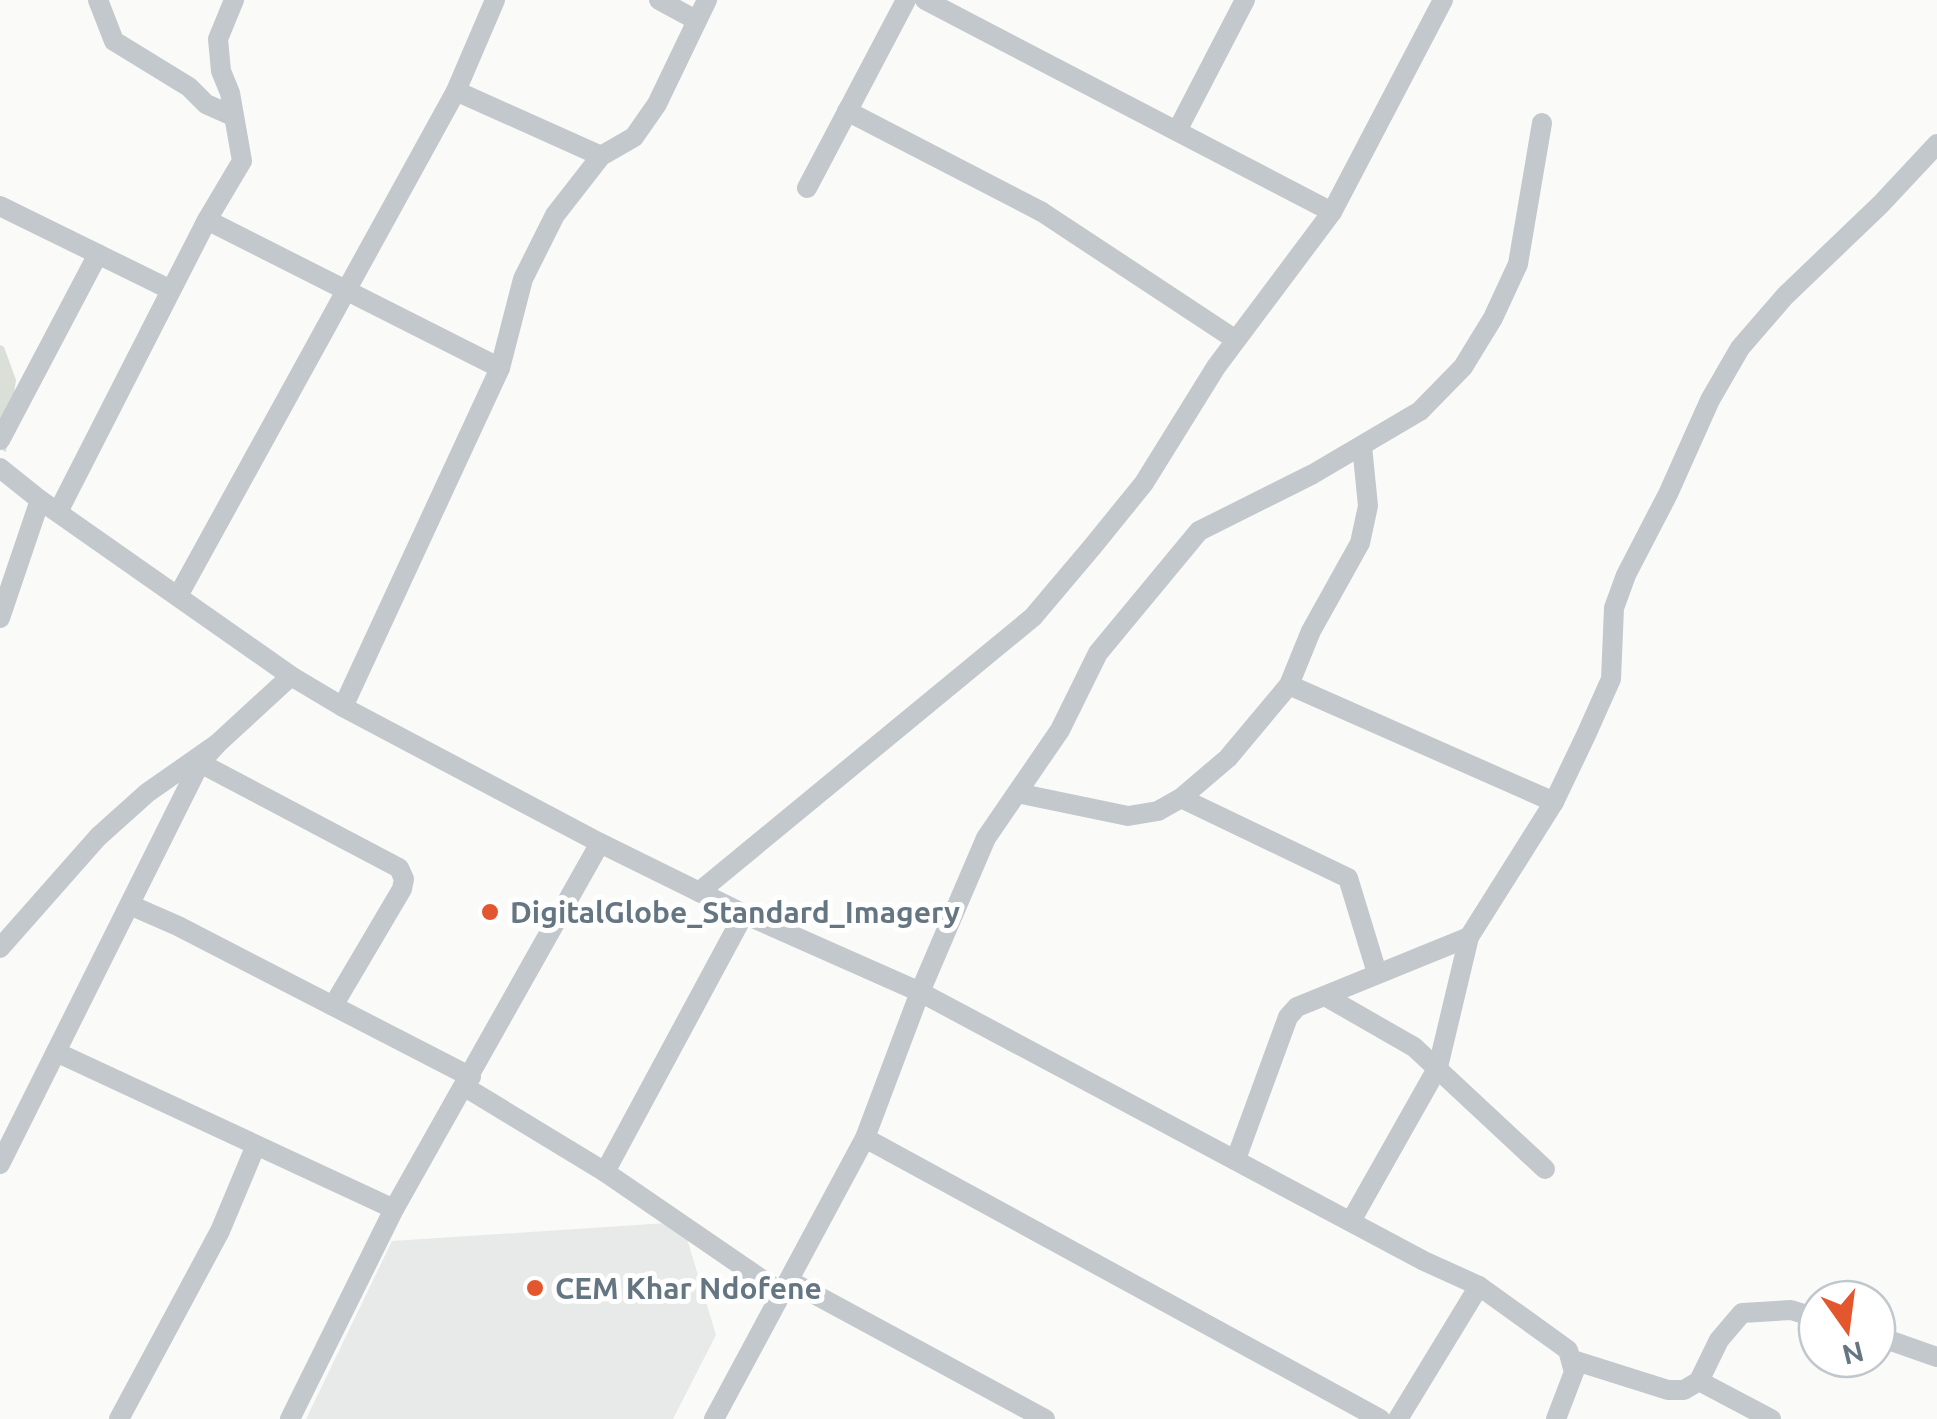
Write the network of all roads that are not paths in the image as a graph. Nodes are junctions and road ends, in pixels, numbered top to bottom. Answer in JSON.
{"nodes":[{"id":1,"x":98,"y":0,"type":"edge"},
{"id":2,"x":234,"y":0,"type":"edge"},
{"id":3,"x":659,"y":0,"type":"edge"},
{"id":4,"x":707,"y":0,"type":"edge"},
{"id":5,"x":906,"y":0,"type":"edge"},
{"id":6,"x":925,"y":0,"type":"edge"},
{"id":7,"x":1245,"y":0,"type":"edge"},
{"id":8,"x":1443,"y":0,"type":"edge"},
{"id":9,"x":491,"y":2,"type":"edge"},
{"id":10,"x":696,"y":20,"type":"junction"},
{"id":11,"x":456,"y":91,"type":"junction"},
{"id":12,"x":847,"y":112,"type":"junction"},
{"id":13,"x":233,"y":116,"type":"junction"},
{"id":14,"x":1542,"y":122,"type":"dead end"},
{"id":15,"x":1177,"y":131,"type":"junction"},
{"id":16,"x":1937,"y":144,"type":"edge"},
{"id":17,"x":601,"y":156,"type":"junction"},
{"id":18,"x":806,"y":188,"type":"dead end"},
{"id":19,"x":0,"y":206,"type":"edge"},
{"id":20,"x":1332,"y":212,"type":"junction"},
{"id":21,"x":207,"y":220,"type":"junction"},
{"id":22,"x":98,"y":254,"type":"junction"},
{"id":23,"x":171,"y":290,"type":"junction"},
{"id":24,"x":346,"y":290,"type":"junction"},
{"id":25,"x":1236,"y":340,"type":"junction"},
{"id":26,"x":500,"y":368,"type":"junction"},
{"id":27,"x":0,"y":440,"type":"edge"},
{"id":28,"x":1362,"y":446,"type":"junction"},
{"id":29,"x":0,"y":468,"type":"edge"},
{"id":30,"x":40,"y":500,"type":"junction"},
{"id":31,"x":58,"y":512,"type":"junction"},
{"id":32,"x":178,"y":596,"type":"junction"},
{"id":33,"x":0,"y":618,"type":"edge"},
{"id":34,"x":291,"y":676,"type":"junction"},
{"id":35,"x":1289,"y":686,"type":"junction"},
{"id":36,"x":343,"y":707,"type":"junction"},
{"id":37,"x":217,"y":744,"type":"junction"},
{"id":38,"x":200,"y":764,"type":"junction"},
{"id":39,"x":1018,"y":793,"type":"junction"},
{"id":40,"x":1181,"y":798,"type":"junction"},
{"id":41,"x":1554,"y":802,"type":"junction"},
{"id":42,"x":600,"y":843,"type":"junction"},
{"id":43,"x":700,"y":892,"type":"junction"},
{"id":44,"x":130,"y":904,"type":"junction"},
{"id":45,"x":744,"y":914,"type":"junction"},
{"id":46,"x":1468,"y":936,"type":"junction"},
{"id":47,"x":0,"y":948,"type":"edge"},
{"id":48,"x":1377,"y":972,"type":"junction"},
{"id":49,"x":920,"y":992,"type":"junction"},
{"id":50,"x":1324,"y":996,"type":"junction"},
{"id":51,"x":334,"y":1006,"type":"junction"},
{"id":52,"x":56,"y":1052,"type":"junction"},
{"id":53,"x":1438,"y":1067,"type":"junction"},
{"id":54,"x":468,"y":1082,"type":"junction"},
{"id":55,"x":865,"y":1138,"type":"junction"},
{"id":56,"x":256,"y":1145,"type":"junction"},
{"id":57,"x":1236,"y":1159,"type":"junction"},
{"id":58,"x":0,"y":1164,"type":"edge"},
{"id":59,"x":1546,"y":1170,"type":"dead end"},
{"id":60,"x":605,"y":1172,"type":"junction"},
{"id":61,"x":394,"y":1209,"type":"junction"},
{"id":62,"x":1351,"y":1221,"type":"junction"},
{"id":63,"x":1479,"y":1286,"type":"junction"},
{"id":64,"x":787,"y":1287,"type":"junction"},
{"id":65,"x":1797,"y":1312,"type":"edge"},
{"id":66,"x":1897,"y":1343,"type":"edge"},
{"id":67,"x":1937,"y":1357,"type":"edge"},
{"id":68,"x":1573,"y":1360,"type":"junction"},
{"id":69,"x":1699,"y":1381,"type":"junction"},
{"id":70,"x":1035,"y":1416,"type":"edge"},
{"id":71,"x":119,"y":1419,"type":"edge"},
{"id":72,"x":290,"y":1419,"type":"edge"},
{"id":73,"x":714,"y":1419,"type":"edge"},
{"id":74,"x":1380,"y":1419,"type":"edge"},
{"id":75,"x":1398,"y":1419,"type":"edge"},
{"id":76,"x":1556,"y":1419,"type":"edge"},
{"id":77,"x":1771,"y":1419,"type":"edge"}],
"edges":[{"from":1,"to":13,"type":"street"},
{"from":2,"to":13,"type":"street"},
{"from":3,"to":10,"type":"street"},
{"from":4,"to":10,"type":"street"},
{"from":5,"to":12,"type":"street"},
{"from":6,"to":15,"type":"street"},
{"from":7,"to":15,"type":"street"},
{"from":8,"to":20,"type":"street"},
{"from":9,"to":11,"type":"street"},
{"from":10,"to":17,"type":"street"},
{"from":11,"to":17,"type":"street"},
{"from":11,"to":24,"type":"street"},
{"from":12,"to":18,"type":"street"},
{"from":12,"to":25,"type":"street"},
{"from":13,"to":21,"type":"street"},
{"from":14,"to":28,"type":"street"},
{"from":15,"to":20,"type":"street"},
{"from":16,"to":41,"type":"street"},
{"from":17,"to":26,"type":"street"},
{"from":19,"to":22,"type":"street"},
{"from":20,"to":25,"type":"street"},
{"from":21,"to":23,"type":"street"},
{"from":21,"to":24,"type":"street"},
{"from":22,"to":23,"type":"street"},
{"from":22,"to":27,"type":"street"},
{"from":23,"to":31,"type":"street"},
{"from":24,"to":26,"type":"street"},
{"from":24,"to":32,"type":"street"},
{"from":25,"to":43,"type":"street"},
{"from":26,"to":36,"type":"street"},
{"from":28,"to":35,"type":"street"},
{"from":28,"to":39,"type":"street"},
{"from":29,"to":30,"type":"street"},
{"from":30,"to":31,"type":"street"},
{"from":30,"to":33,"type":"street"},
{"from":31,"to":32,"type":"street"},
{"from":32,"to":34,"type":"street"},
{"from":34,"to":36,"type":"street"},
{"from":34,"to":37,"type":"street"},
{"from":35,"to":40,"type":"street"},
{"from":35,"to":41,"type":"street"},
{"from":36,"to":42,"type":"street"},
{"from":37,"to":38,"type":"street"},
{"from":37,"to":47,"type":"street"},
{"from":38,"to":44,"type":"street"},
{"from":38,"to":51,"type":"street"},
{"from":39,"to":40,"type":"street"},
{"from":39,"to":49,"type":"street"},
{"from":40,"to":48,"type":"street"},
{"from":41,"to":46,"type":"street"},
{"from":42,"to":43,"type":"street"},
{"from":42,"to":54,"type":"street"},
{"from":43,"to":45,"type":"street"},
{"from":44,"to":51,"type":"street"},
{"from":44,"to":52,"type":"street"},
{"from":45,"to":49,"type":"street"},
{"from":45,"to":60,"type":"street"},
{"from":46,"to":48,"type":"street"},
{"from":46,"to":53,"type":"street"},
{"from":48,"to":50,"type":"street"},
{"from":49,"to":55,"type":"street"},
{"from":49,"to":57,"type":"street"},
{"from":50,"to":53,"type":"street"},
{"from":50,"to":57,"type":"street"},
{"from":51,"to":54,"type":"street"},
{"from":52,"to":56,"type":"street"},
{"from":52,"to":58,"type":"street"},
{"from":53,"to":59,"type":"street"},
{"from":53,"to":62,"type":"street"},
{"from":54,"to":60,"type":"street"},
{"from":54,"to":61,"type":"street"},
{"from":55,"to":64,"type":"street"},
{"from":55,"to":74,"type":"street"},
{"from":56,"to":61,"type":"street"},
{"from":56,"to":71,"type":"street"},
{"from":57,"to":62,"type":"street"},
{"from":60,"to":64,"type":"street"},
{"from":61,"to":72,"type":"street"},
{"from":62,"to":63,"type":"street"},
{"from":63,"to":68,"type":"street"},
{"from":63,"to":75,"type":"street"},
{"from":64,"to":70,"type":"street"},
{"from":64,"to":73,"type":"street"},
{"from":65,"to":69,"type":"street"},
{"from":66,"to":67,"type":"street"},
{"from":68,"to":69,"type":"street"},
{"from":68,"to":76,"type":"street"},
{"from":69,"to":77,"type":"street"}]}
